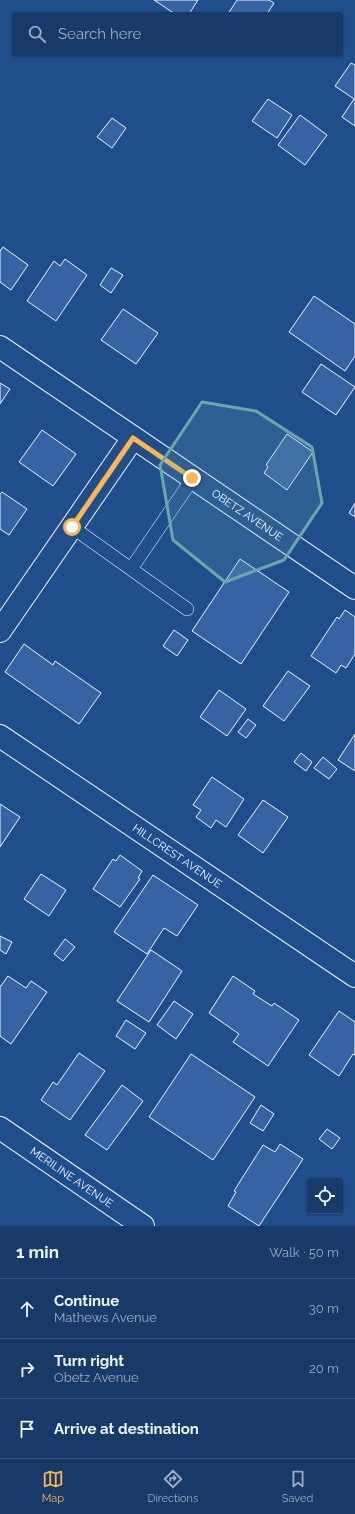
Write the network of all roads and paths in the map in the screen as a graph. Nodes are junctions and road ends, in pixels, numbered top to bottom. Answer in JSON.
{"nodes":[{"id":1,"x":0,"y":347,"type":"edge"},
{"id":2,"x":133,"y":438,"type":"junction"},
{"id":3,"x":192,"y":478,"type":"junction"},
{"id":4,"x":72,"y":527,"type":"junction"},
{"id":5,"x":131,"y":569,"type":"junction"},
{"id":6,"x":355,"y":588,"type":"edge"},
{"id":7,"x":187,"y":609,"type":"dead end"},
{"id":8,"x":0,"y":632,"type":"edge"},
{"id":9,"x":0,"y":736,"type":"edge"},
{"id":10,"x":355,"y":976,"type":"edge"},
{"id":11,"x":0,"y":1128,"type":"edge"},
{"id":12,"x":143,"y":1226,"type":"edge"}],
"edges":[{"from":1,"to":2,"type":"street","name":"OBETZ AVENUE"},
{"from":2,"to":3,"type":"street","name":"OBETZ AVENUE"},
{"from":2,"to":4,"type":"street"},
{"from":3,"to":5,"type":"lane"},
{"from":3,"to":6,"type":"street","name":"OBETZ AVENUE"},
{"from":4,"to":5,"type":"lane"},
{"from":4,"to":8,"type":"street"},
{"from":5,"to":7,"type":"lane"},
{"from":9,"to":10,"type":"street","name":"HILLCREST AVENUE"},
{"from":11,"to":12,"type":"street","name":"MERILINE AVENUE"}]}
